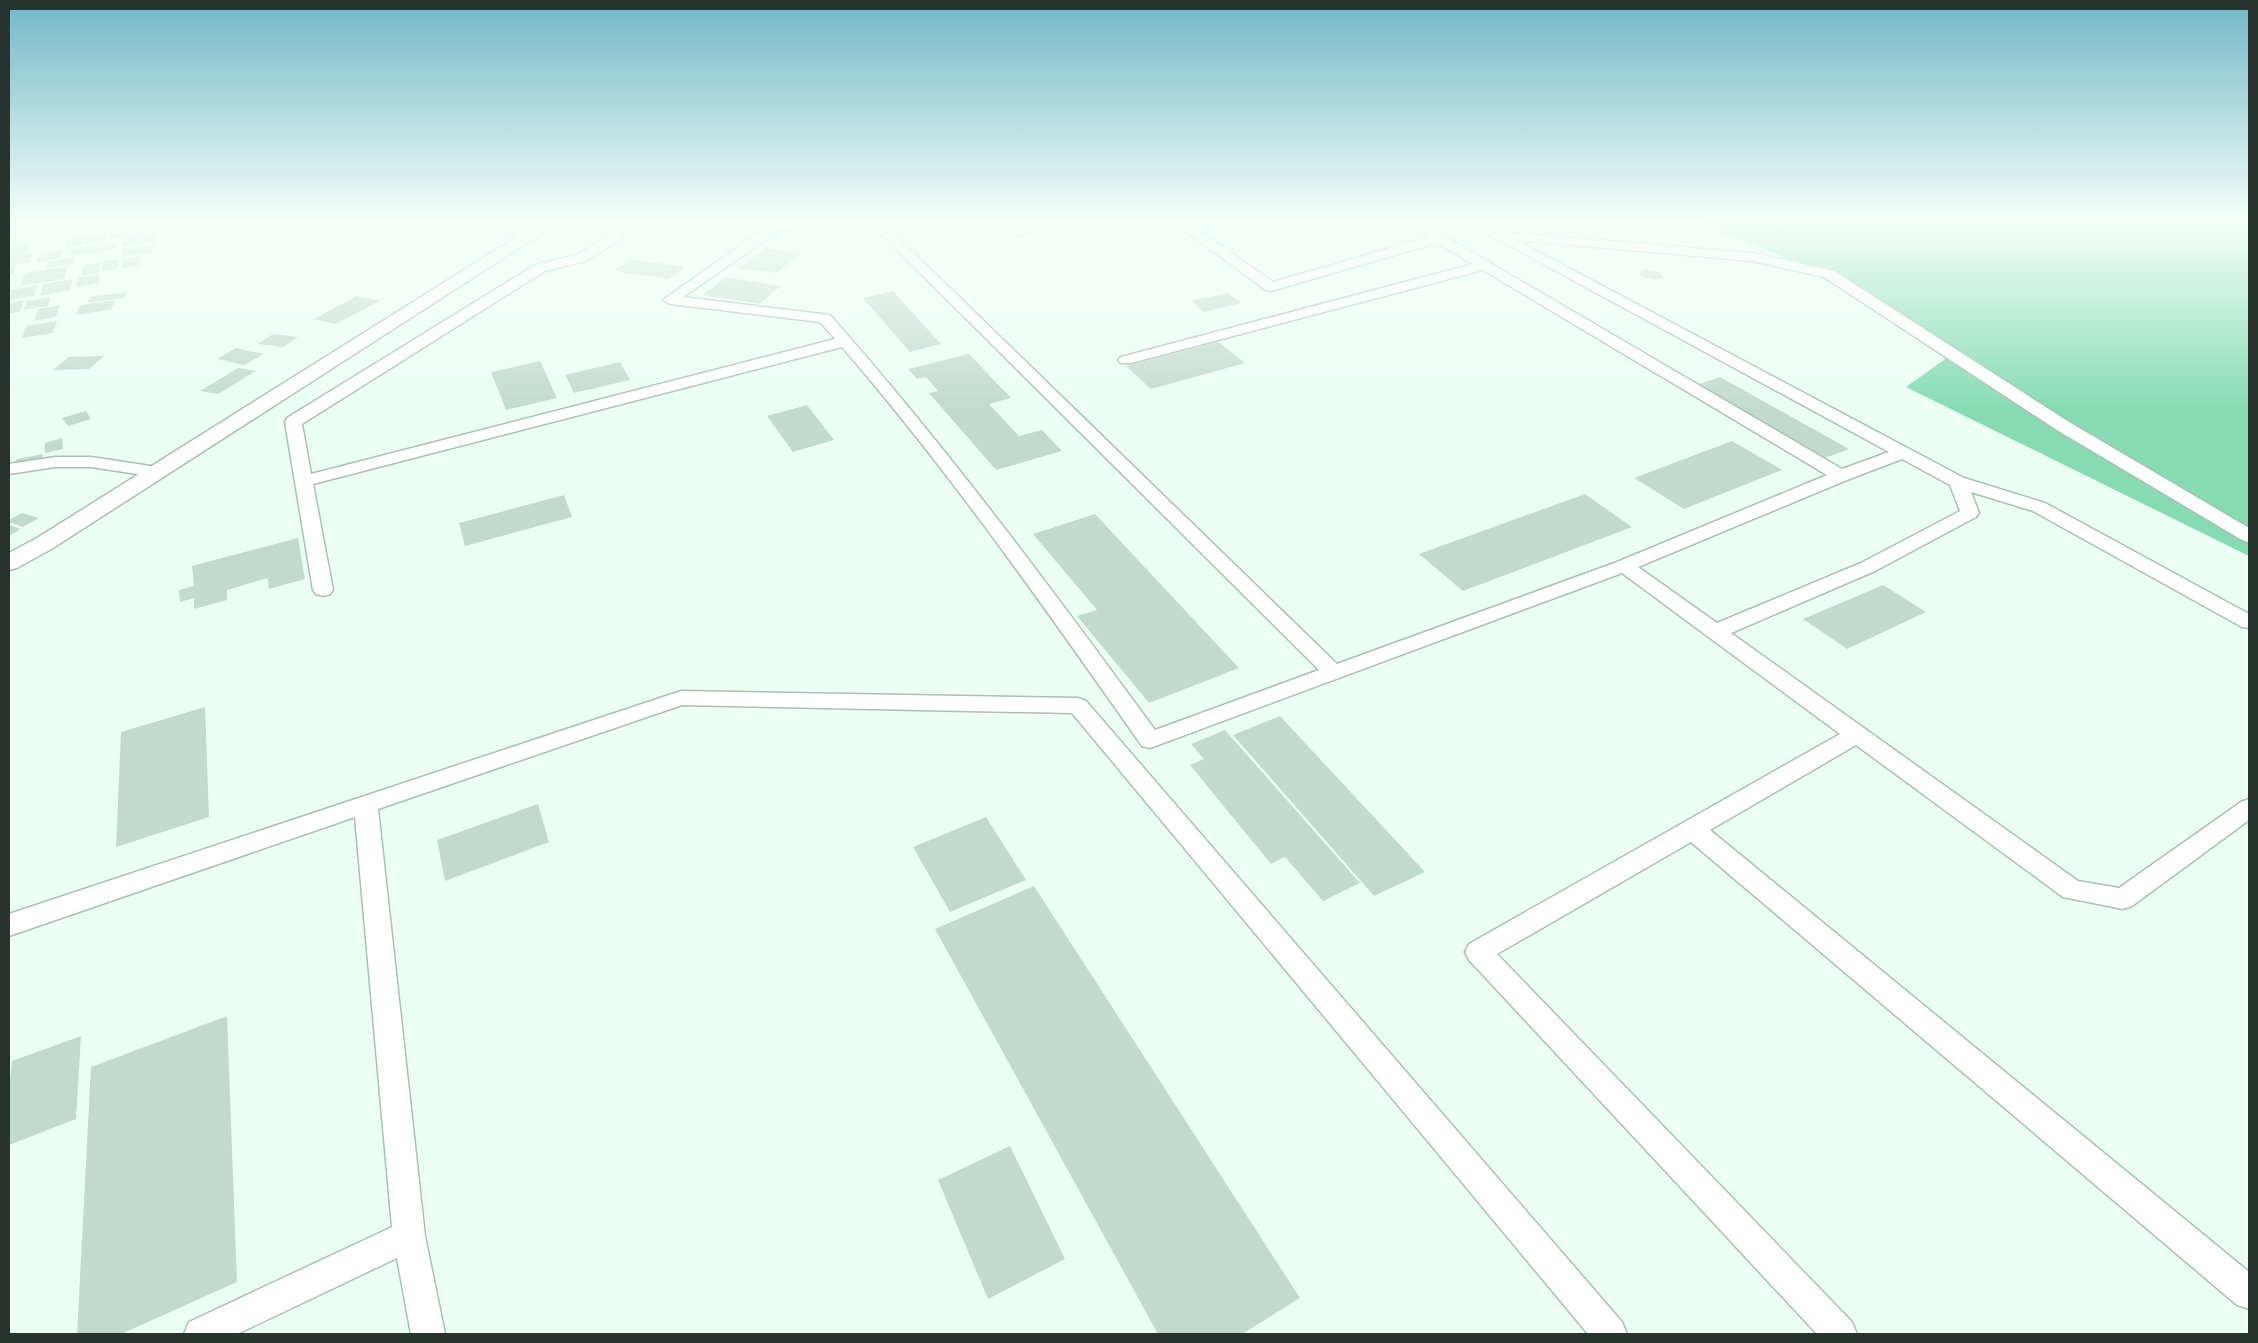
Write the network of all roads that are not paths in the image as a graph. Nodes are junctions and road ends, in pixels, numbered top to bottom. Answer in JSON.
{"nodes":[{"id":1,"x":451,"y":286,"type":"edge"},
{"id":2,"x":512,"y":286,"type":"edge"},
{"id":3,"x":691,"y":286,"type":"edge"},
{"id":4,"x":940,"y":286,"type":"edge"},
{"id":5,"x":1407,"y":286,"type":"edge"},
{"id":6,"x":1520,"y":286,"type":"edge"},
{"id":7,"x":1590,"y":286,"type":"edge"},
{"id":8,"x":1847,"y":286,"type":"edge"},
{"id":9,"x":846,"y":341,"type":"junction"},
{"id":10,"x":1126,"y":360,"type":"dead end"},
{"id":11,"x":1903,"y":453,"type":"junction"},
{"id":12,"x":9,"y":469,"type":"edge"},
{"id":13,"x":157,"y":472,"type":"junction"},
{"id":14,"x":1841,"y":476,"type":"junction"},
{"id":15,"x":304,"y":481,"type":"junction"},
{"id":16,"x":1958,"y":482,"type":"junction"},
{"id":17,"x":2249,"y":536,"type":"edge"},
{"id":18,"x":9,"y":563,"type":"edge"},
{"id":19,"x":1624,"y":566,"type":"junction"},
{"id":20,"x":323,"y":590,"type":"dead end"},
{"id":21,"x":2249,"y":622,"type":"edge"},
{"id":22,"x":1715,"y":632,"type":"junction"},
{"id":23,"x":1333,"y":672,"type":"junction"},
{"id":24,"x":1856,"y":735,"type":"junction"},
{"id":25,"x":366,"y":804,"type":"junction"},
{"id":26,"x":2249,"y":808,"type":"edge"},
{"id":27,"x":1692,"y":829,"type":"junction"},
{"id":28,"x":9,"y":924,"type":"edge"},
{"id":29,"x":409,"y":1236,"type":"junction"},
{"id":30,"x":2249,"y":1292,"type":"edge"},
{"id":31,"x":201,"y":1334,"type":"edge"},
{"id":32,"x":428,"y":1334,"type":"edge"},
{"id":33,"x":1610,"y":1334,"type":"edge"},
{"id":34,"x":1840,"y":1334,"type":"edge"}],
"edges":[{"from":1,"to":13,"type":"street"},
{"from":2,"to":15,"type":"street"},
{"from":3,"to":9,"type":"street"},
{"from":4,"to":23,"type":"street"},
{"from":5,"to":10,"type":"street"},
{"from":6,"to":14,"type":"street"},
{"from":7,"to":11,"type":"street"},
{"from":8,"to":17,"type":"street"},
{"from":9,"to":15,"type":"street"},
{"from":9,"to":23,"type":"street"},
{"from":11,"to":14,"type":"street"},
{"from":11,"to":16,"type":"street"},
{"from":12,"to":13,"type":"street"},
{"from":13,"to":18,"type":"street"},
{"from":14,"to":19,"type":"street"},
{"from":15,"to":20,"type":"street"},
{"from":16,"to":21,"type":"street"},
{"from":16,"to":22,"type":"street"},
{"from":19,"to":22,"type":"street"},
{"from":19,"to":23,"type":"street"},
{"from":22,"to":24,"type":"street"},
{"from":24,"to":26,"type":"street"},
{"from":24,"to":27,"type":"street"},
{"from":25,"to":28,"type":"street"},
{"from":25,"to":29,"type":"street"},
{"from":25,"to":33,"type":"street"},
{"from":27,"to":30,"type":"street"},
{"from":27,"to":34,"type":"street"},
{"from":29,"to":31,"type":"street"},
{"from":29,"to":32,"type":"street"}]}
